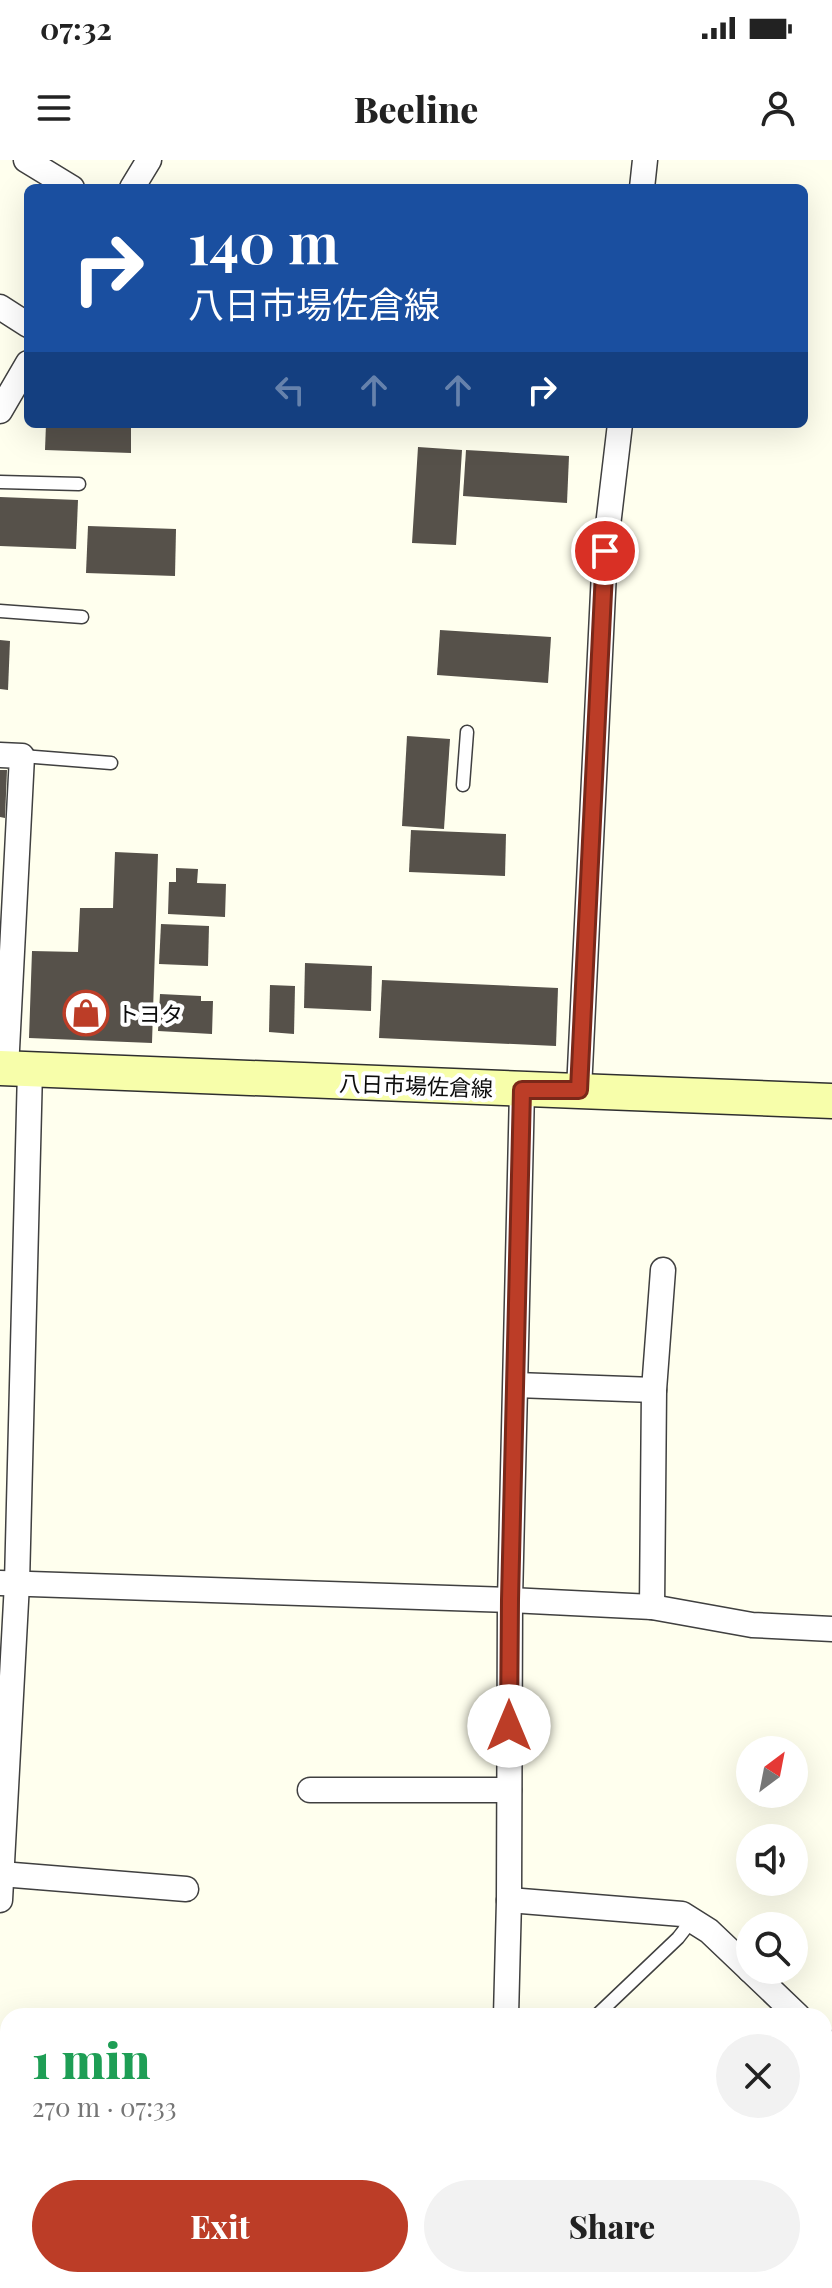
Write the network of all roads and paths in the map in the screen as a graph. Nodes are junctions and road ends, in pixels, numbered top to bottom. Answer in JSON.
{"nodes":[{"id":1,"x":26,"y":160,"type":"edge"},
{"id":2,"x":149,"y":160,"type":"edge"},
{"id":3,"x":645,"y":160,"type":"edge"},
{"id":4,"x":65,"y":184,"type":"edge"},
{"id":5,"x":134,"y":184,"type":"edge"},
{"id":6,"x":642,"y":184,"type":"edge"},
{"id":7,"x":0,"y":307,"type":"edge"},
{"id":8,"x":24,"y":322,"type":"edge"},
{"id":9,"x":24,"y":370,"type":"edge"},
{"id":10,"x":0,"y":411,"type":"edge"},
{"id":11,"x":620,"y":428,"type":"edge"},
{"id":12,"x":0,"y":482,"type":"edge"},
{"id":13,"x":79,"y":484,"type":"dead end"},
{"id":14,"x":0,"y":611,"type":"edge"},
{"id":15,"x":82,"y":617,"type":"dead end"},
{"id":16,"x":467,"y":732,"type":"dead end"},
{"id":17,"x":11,"y":756,"type":"edge"},
{"id":18,"x":111,"y":763,"type":"dead end"},
{"id":19,"x":463,"y":785,"type":"dead end"},
{"id":20,"x":12,"y":1069,"type":"edge"},
{"id":21,"x":522,"y":1090,"type":"junction"},
{"id":22,"x":579,"y":1090,"type":"junction"},
{"id":23,"x":832,"y":1101,"type":"edge"},
{"id":24,"x":663,"y":1270,"type":"dead end"},
{"id":25,"x":516,"y":1385,"type":"junction"},
{"id":26,"x":654,"y":1390,"type":"junction"},
{"id":27,"x":8,"y":1583,"type":"edge"},
{"id":28,"x":510,"y":1600,"type":"junction"},
{"id":29,"x":652,"y":1607,"type":"junction"},
{"id":30,"x":832,"y":1629,"type":"edge"},
{"id":31,"x":310,"y":1790,"type":"dead end"},
{"id":32,"x":509,"y":1790,"type":"junction"},
{"id":33,"x":1,"y":1866,"type":"edge"},
{"id":34,"x":186,"y":1889,"type":"dead end"},
{"id":35,"x":0,"y":1900,"type":"edge"},
{"id":36,"x":509,"y":1900,"type":"junction"},
{"id":37,"x":692,"y":1920,"type":"junction"},
{"id":38,"x":736,"y":1957,"type":"edge"},
{"id":39,"x":765,"y":1984,"type":"edge"},
{"id":40,"x":506,"y":2008,"type":"edge"},
{"id":41,"x":604,"y":2008,"type":"edge"},
{"id":42,"x":790,"y":2008,"type":"edge"}],
"edges":[{"from":1,"to":4,"type":"street"},
{"from":2,"to":5,"type":"street"},
{"from":3,"to":6,"type":"street"},
{"from":7,"to":8,"type":"street"},
{"from":9,"to":10,"type":"street"},
{"from":11,"to":22,"type":"street"},
{"from":12,"to":13,"type":"lane"},
{"from":14,"to":15,"type":"lane"},
{"from":16,"to":19,"type":"lane"},
{"from":17,"to":18,"type":"lane"},
{"from":17,"to":20,"type":"street"},
{"from":20,"to":21,"type":"main road","name":"八日市場佐倉線"},
{"from":20,"to":27,"type":"street"},
{"from":21,"to":22,"type":"main road","name":"八日市場佐倉線"},
{"from":21,"to":25,"type":"street"},
{"from":22,"to":23,"type":"main road","name":"八日市場佐倉線"},
{"from":24,"to":26,"type":"street"},
{"from":25,"to":26,"type":"street"},
{"from":25,"to":28,"type":"street"},
{"from":26,"to":29,"type":"street"},
{"from":27,"to":28,"type":"street"},
{"from":27,"to":33,"type":"street"},
{"from":28,"to":29,"type":"street"},
{"from":28,"to":32,"type":"street"},
{"from":29,"to":30,"type":"street"},
{"from":31,"to":32,"type":"street"},
{"from":32,"to":36,"type":"street"},
{"from":33,"to":34,"type":"street"},
{"from":33,"to":35,"type":"street"},
{"from":36,"to":37,"type":"street"},
{"from":36,"to":40,"type":"street"},
{"from":37,"to":38,"type":"street"},
{"from":37,"to":41,"type":"lane"},
{"from":39,"to":42,"type":"street"}]}
